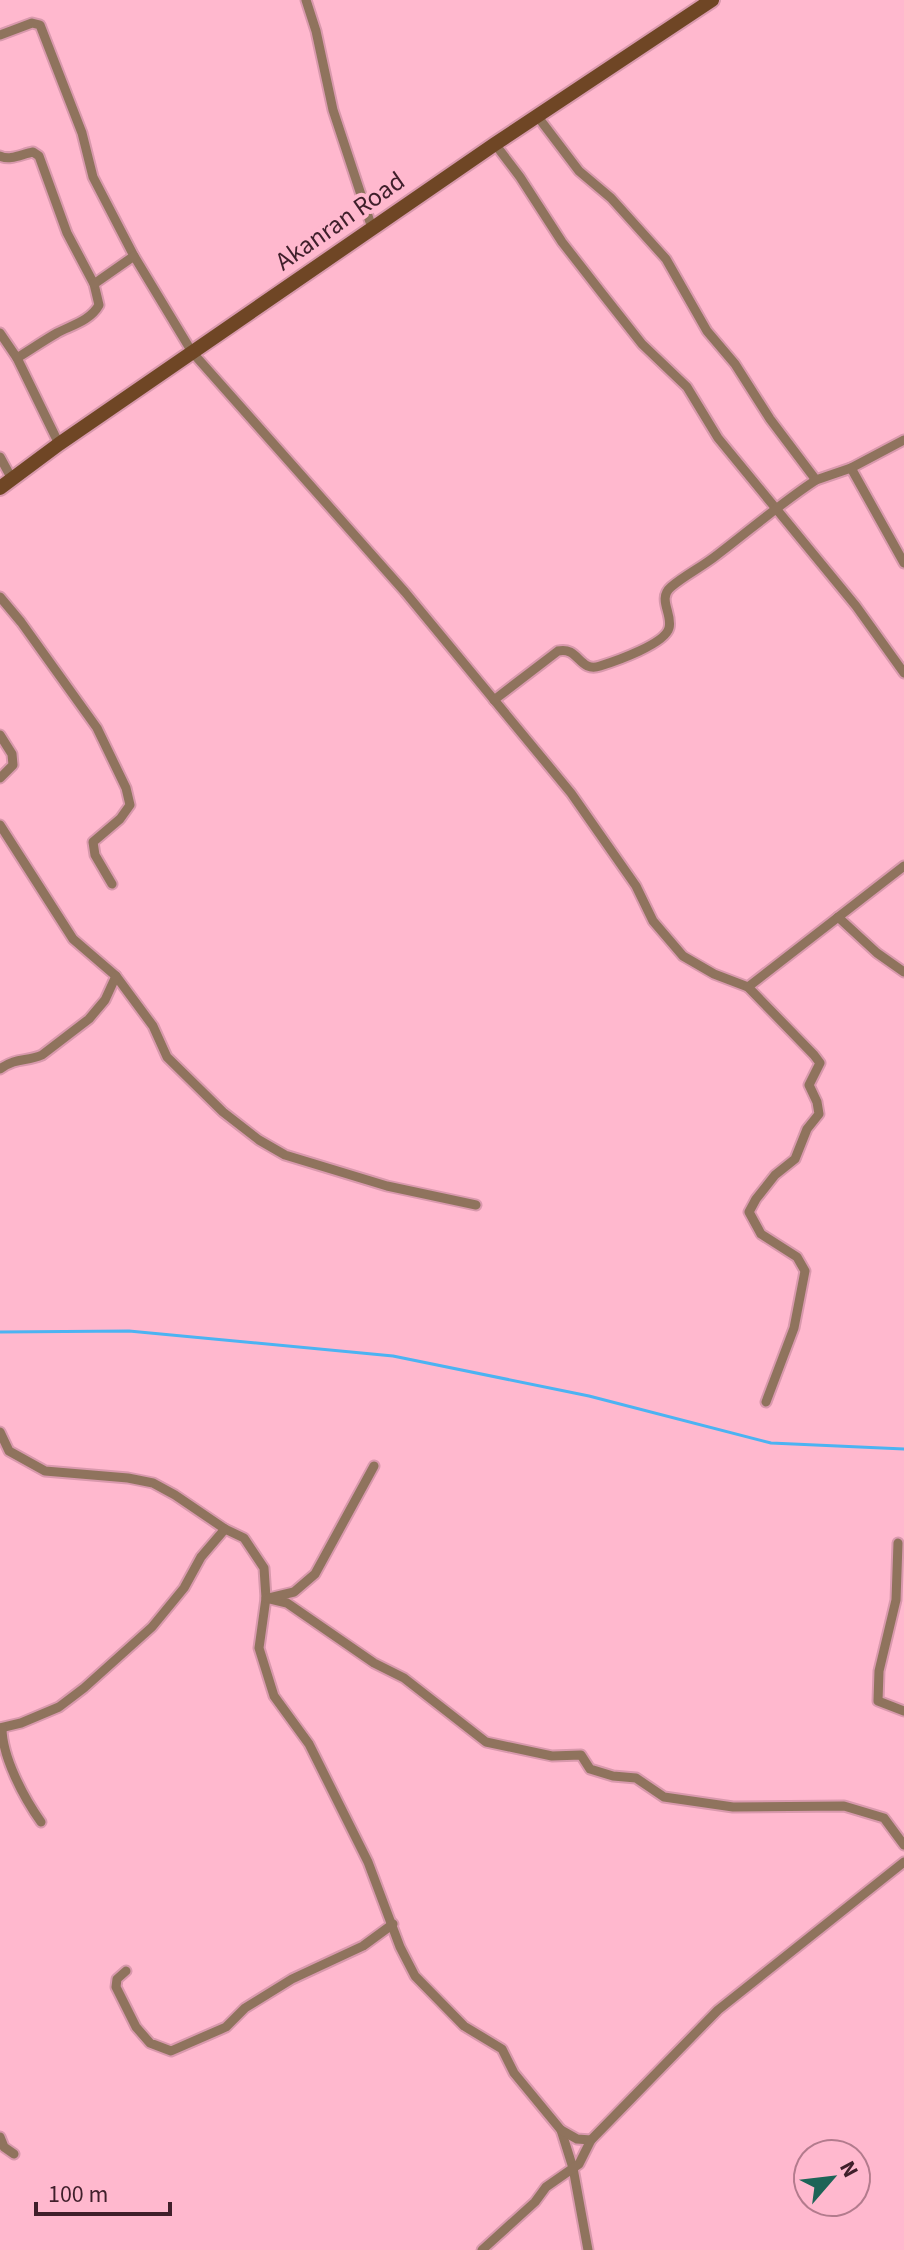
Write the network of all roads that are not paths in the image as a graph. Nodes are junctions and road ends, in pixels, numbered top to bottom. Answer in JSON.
{"nodes":[{"id":1,"x":306,"y":0,"type":"edge"},
{"id":2,"x":712,"y":0,"type":"edge"},
{"id":3,"x":0,"y":35,"type":"edge"},
{"id":4,"x":538,"y":117,"type":"junction"},
{"id":5,"x":495,"y":144,"type":"junction"},
{"id":6,"x":0,"y":156,"type":"edge"},
{"id":7,"x":372,"y":228,"type":"junction"},
{"id":8,"x":134,"y":256,"type":"junction"},
{"id":9,"x":94,"y":284,"type":"junction"},
{"id":10,"x":0,"y":333,"type":"edge"},
{"id":11,"x":192,"y":352,"type":"junction"},
{"id":12,"x":17,"y":358,"type":"junction"},
{"id":13,"x":904,"y":440,"type":"edge"},
{"id":14,"x":59,"y":444,"type":"junction"},
{"id":15,"x":0,"y":457,"type":"edge"},
{"id":16,"x":851,"y":468,"type":"junction"},
{"id":17,"x":816,"y":480,"type":"junction"},
{"id":18,"x":6,"y":483,"type":"edge"},
{"id":19,"x":776,"y":507,"type":"junction"},
{"id":20,"x":904,"y":563,"type":"edge"},
{"id":21,"x":0,"y":597,"type":"edge"},
{"id":22,"x":904,"y":673,"type":"edge"},
{"id":23,"x":494,"y":700,"type":"junction"},
{"id":24,"x":0,"y":735,"type":"edge"},
{"id":25,"x":0,"y":778,"type":"edge"},
{"id":26,"x":0,"y":825,"type":"edge"},
{"id":27,"x":904,"y":866,"type":"edge"},
{"id":28,"x":112,"y":884,"type":"dead end"},
{"id":29,"x":838,"y":917,"type":"junction"},
{"id":30,"x":904,"y":972,"type":"edge"},
{"id":31,"x":116,"y":976,"type":"junction"},
{"id":32,"x":748,"y":987,"type":"junction"},
{"id":33,"x":0,"y":1069,"type":"edge"},
{"id":34,"x":476,"y":1205,"type":"dead end"},
{"id":35,"x":766,"y":1402,"type":"dead end"},
{"id":36,"x":0,"y":1432,"type":"edge"},
{"id":37,"x":374,"y":1466,"type":"dead end"},
{"id":38,"x":225,"y":1529,"type":"junction"},
{"id":39,"x":898,"y":1543,"type":"dead end"},
{"id":40,"x":266,"y":1598,"type":"junction"},
{"id":41,"x":904,"y":1711,"type":"edge"},
{"id":42,"x":1,"y":1728,"type":"edge"},
{"id":43,"x":41,"y":1822,"type":"dead end"},
{"id":44,"x":904,"y":1845,"type":"edge"},
{"id":45,"x":904,"y":1862,"type":"edge"},
{"id":46,"x":393,"y":1924,"type":"junction"},
{"id":47,"x":126,"y":1971,"type":"dead end"},
{"id":48,"x":561,"y":2130,"type":"junction"},
{"id":49,"x":0,"y":2137,"type":"edge"},
{"id":50,"x":591,"y":2140,"type":"junction"},
{"id":51,"x":14,"y":2154,"type":"dead end"},
{"id":52,"x":573,"y":2168,"type":"junction"},
{"id":53,"x":482,"y":2250,"type":"edge"},
{"id":54,"x":588,"y":2250,"type":"edge"}],
"edges":[{"from":1,"to":7,"type":"street"},
{"from":2,"to":4,"type":"main road","name":"Akanran Road"},
{"from":3,"to":8,"type":"street"},
{"from":4,"to":5,"type":"main road","name":"Akanran Road"},
{"from":4,"to":17,"type":"street"},
{"from":5,"to":7,"type":"main road","name":"Akanran Road"},
{"from":5,"to":19,"type":"street"},
{"from":6,"to":9,"type":"street"},
{"from":7,"to":11,"type":"main road","name":"Akanran Road"},
{"from":8,"to":9,"type":"street"},
{"from":8,"to":11,"type":"street"},
{"from":9,"to":12,"type":"street"},
{"from":10,"to":12,"type":"street"},
{"from":11,"to":14,"type":"main road","name":"Akanran Road"},
{"from":11,"to":23,"type":"street"},
{"from":12,"to":14,"type":"street"},
{"from":13,"to":16,"type":"street"},
{"from":14,"to":18,"type":"main road","name":"Akanran Road"},
{"from":15,"to":18,"type":"street"},
{"from":16,"to":17,"type":"street"},
{"from":16,"to":20,"type":"street"},
{"from":17,"to":19,"type":"street"},
{"from":19,"to":22,"type":"street"},
{"from":19,"to":23,"type":"street"},
{"from":21,"to":28,"type":"street"},
{"from":23,"to":32,"type":"street"},
{"from":24,"to":25,"type":"street"},
{"from":26,"to":31,"type":"street"},
{"from":27,"to":29,"type":"street"},
{"from":29,"to":30,"type":"street"},
{"from":29,"to":32,"type":"street"},
{"from":31,"to":33,"type":"street"},
{"from":31,"to":34,"type":"street"},
{"from":32,"to":35,"type":"street"},
{"from":36,"to":38,"type":"street"},
{"from":37,"to":40,"type":"street"},
{"from":38,"to":40,"type":"street"},
{"from":38,"to":42,"type":"street"},
{"from":39,"to":41,"type":"street"},
{"from":40,"to":44,"type":"street"},
{"from":40,"to":46,"type":"street"},
{"from":42,"to":43,"type":"street"},
{"from":45,"to":50,"type":"street"},
{"from":46,"to":47,"type":"street"},
{"from":46,"to":48,"type":"street"},
{"from":48,"to":50,"type":"street"},
{"from":48,"to":52,"type":"street"},
{"from":49,"to":51,"type":"street"},
{"from":50,"to":52,"type":"street"},
{"from":52,"to":53,"type":"street"},
{"from":52,"to":54,"type":"street"}]}
